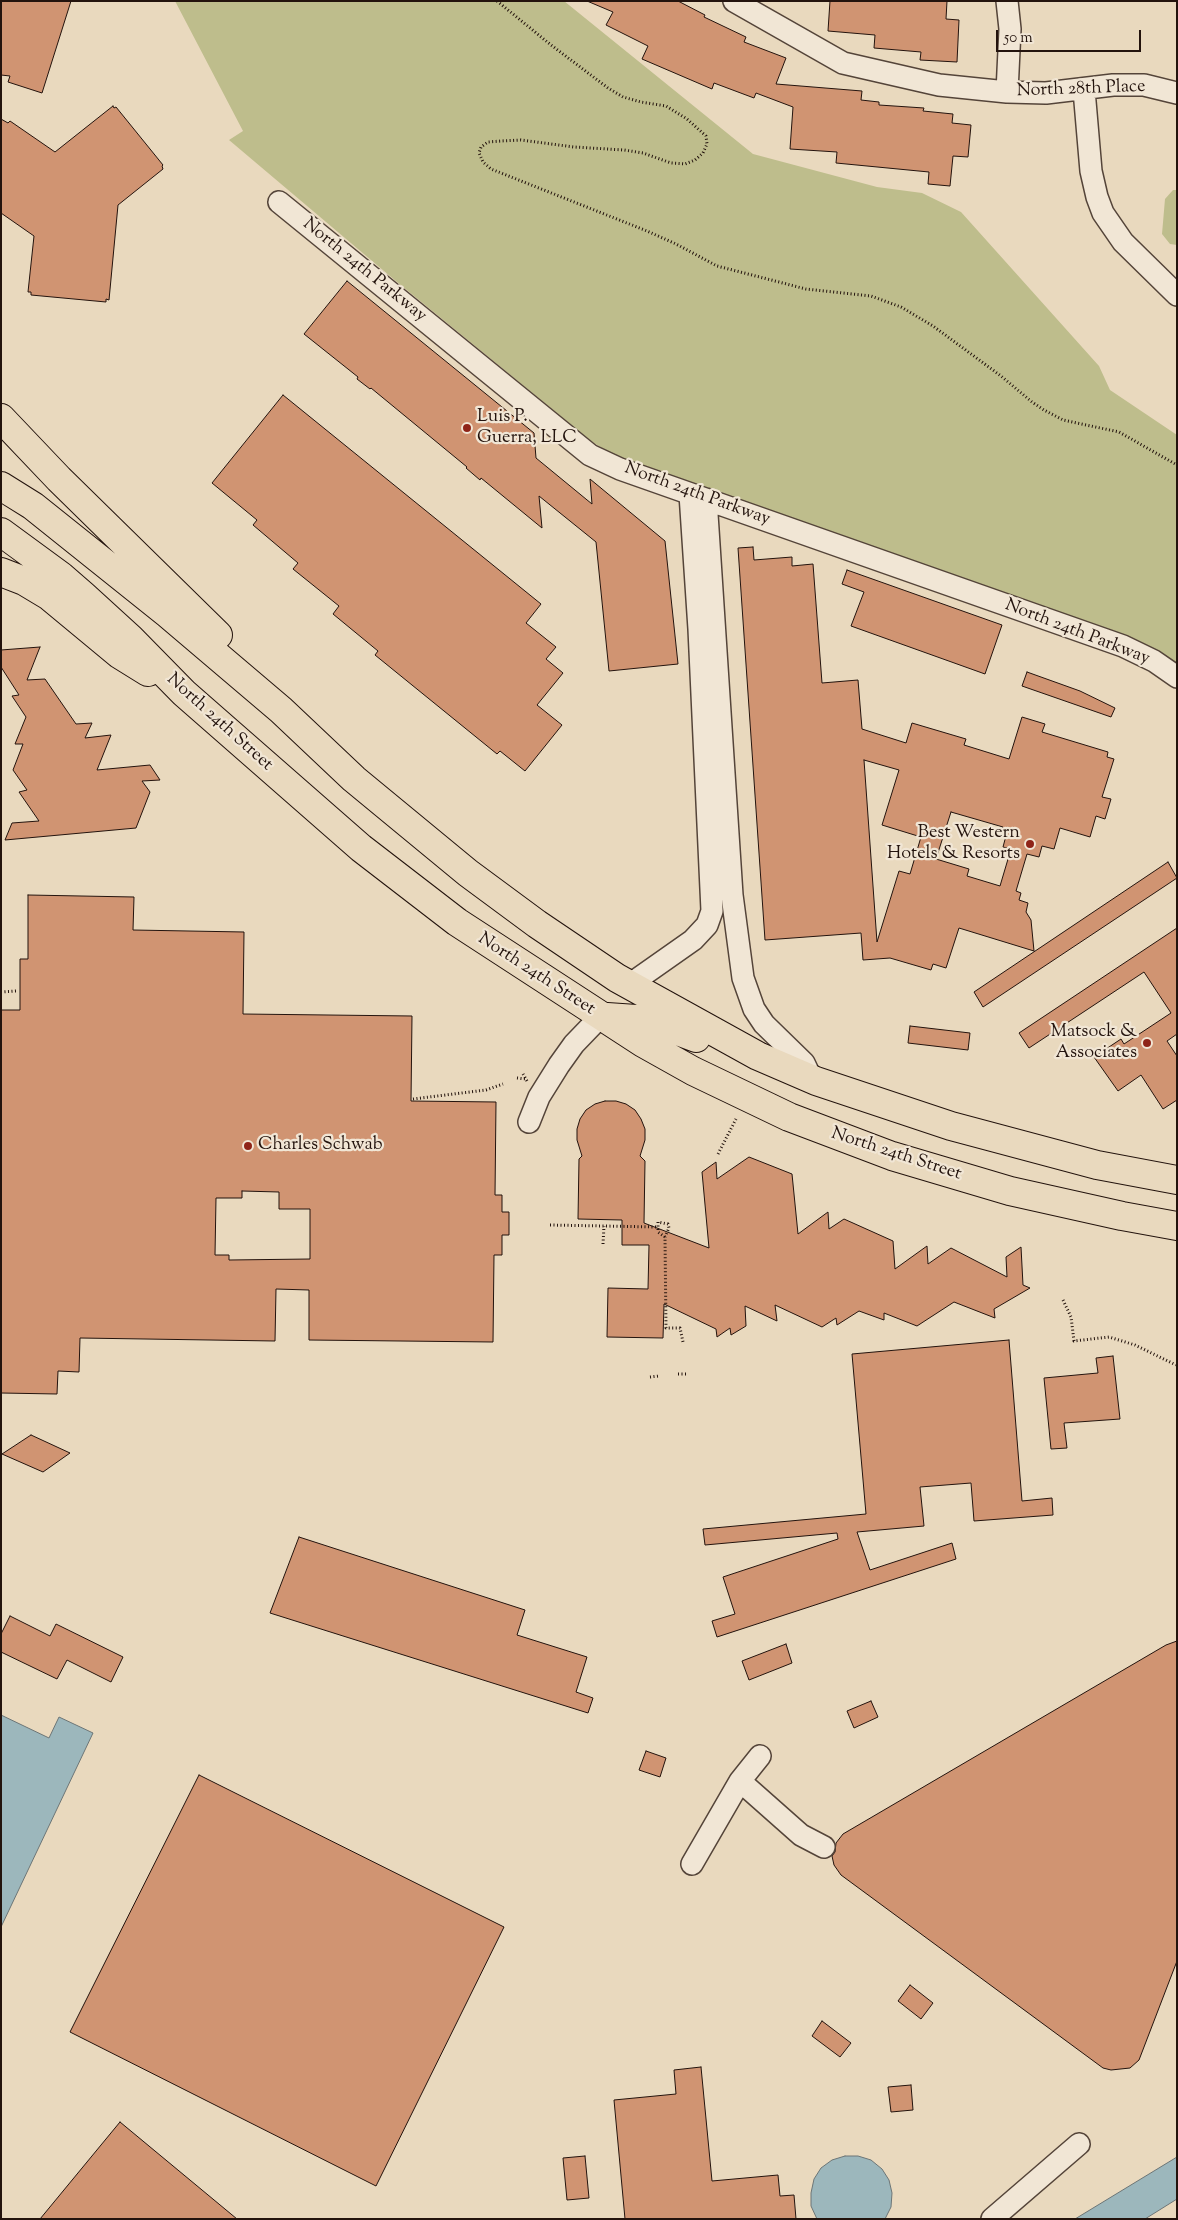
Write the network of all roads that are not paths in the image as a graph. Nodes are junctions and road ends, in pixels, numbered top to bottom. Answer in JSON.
{"nodes":[{"id":1,"x":734,"y":1,"type":"edge"},
{"id":2,"x":1007,"y":1,"type":"edge"},
{"id":3,"x":1084,"y":90,"type":"junction"},
{"id":4,"x":1007,"y":92,"type":"junction"},
{"id":5,"x":1177,"y":93,"type":"edge"},
{"id":6,"x":279,"y":202,"type":"dead end"},
{"id":7,"x":1177,"y":294,"type":"edge"},
{"id":8,"x":1,"y":418,"type":"edge"},
{"id":9,"x":1,"y":486,"type":"edge"},
{"id":10,"x":698,"y":496,"type":"junction"},
{"id":11,"x":1,"y":532,"type":"edge"},
{"id":12,"x":1,"y":572,"type":"edge"},
{"id":13,"x":1177,"y":677,"type":"edge"},
{"id":14,"x":184,"y":693,"type":"junction"},
{"id":15,"x":281,"y":710,"type":"junction"},
{"id":16,"x":577,"y":951,"type":"junction"},
{"id":17,"x":629,"y":985,"type":"junction"},
{"id":18,"x":600,"y":1017,"type":"junction"},
{"id":19,"x":782,"y":1067,"type":"junction"},
{"id":20,"x":812,"y":1080,"type":"junction"},
{"id":21,"x":529,"y":1122,"type":"dead end"},
{"id":22,"x":1177,"y":1180,"type":"edge"},
{"id":23,"x":1177,"y":1226,"type":"edge"},
{"id":24,"x":760,"y":1756,"type":"dead end"},
{"id":25,"x":740,"y":1781,"type":"junction"},
{"id":26,"x":824,"y":1847,"type":"dead end"},
{"id":27,"x":692,"y":1864,"type":"dead end"},
{"id":28,"x":1079,"y":2144,"type":"dead end"},
{"id":29,"x":992,"y":2219,"type":"edge"}],
"edges":[{"from":1,"to":4,"type":"street","name":"North 28th Place"},
{"from":2,"to":4,"type":"street"},
{"from":3,"to":4,"type":"street","name":"North 28th Place"},
{"from":3,"to":5,"type":"street","name":"North 28th Place"},
{"from":3,"to":7,"type":"street"},
{"from":6,"to":10,"type":"street","name":"North 24th Parkway"},
{"from":8,"to":15,"type":"main road"},
{"from":9,"to":15,"type":"main road"},
{"from":10,"to":13,"type":"street","name":"North 24th Parkway"},
{"from":10,"to":17,"type":"street"},
{"from":10,"to":20,"type":"street"},
{"from":11,"to":14,"type":"main road","name":"North 24th Street"},
{"from":12,"to":14,"type":"main road"},
{"from":14,"to":18,"type":"main road","name":"North 24th Street"},
{"from":15,"to":16,"type":"main road"},
{"from":16,"to":17,"type":"main road"},
{"from":16,"to":18,"type":"main road"},
{"from":17,"to":19,"type":"main road"},
{"from":18,"to":19,"type":"main road"},
{"from":18,"to":21,"type":"street"},
{"from":18,"to":23,"type":"main road","name":"North 24th Street"},
{"from":19,"to":20,"type":"main road"},
{"from":20,"to":22,"type":"main road"},
{"from":24,"to":25,"type":"street"},
{"from":25,"to":26,"type":"street"},
{"from":25,"to":27,"type":"street"},
{"from":28,"to":29,"type":"street"}]}
